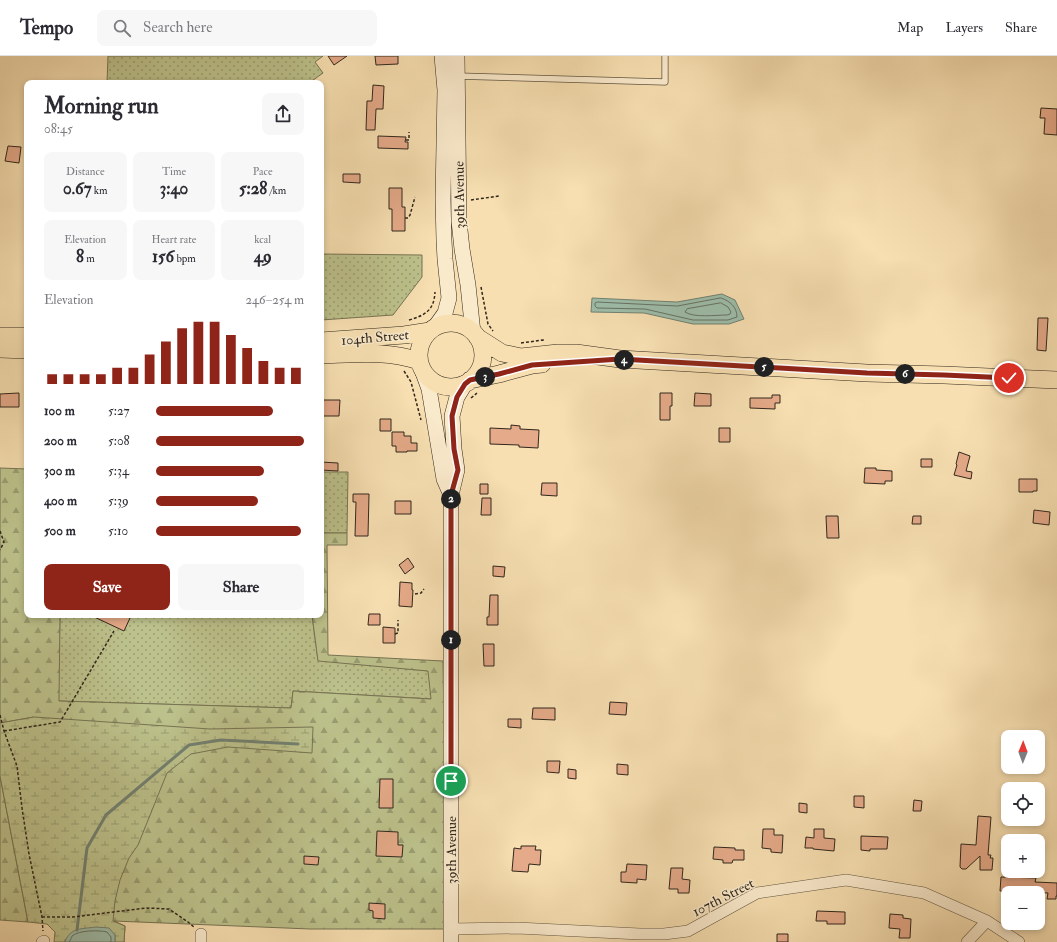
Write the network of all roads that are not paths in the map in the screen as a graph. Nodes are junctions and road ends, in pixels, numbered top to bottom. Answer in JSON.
{"nodes":[{"id":1,"x":442,"y":56,"type":"edge"},
{"id":2,"x":457,"y":56,"type":"edge"},
{"id":3,"x":665,"y":56,"type":"edge"},
{"id":4,"x":457,"y":76,"type":"junction"},
{"id":5,"x":443,"y":199,"type":"junction"},
{"id":6,"x":459,"y":199,"type":"junction"},
{"id":7,"x":432,"y":329,"type":"junction"},
{"id":8,"x":475,"y":335,"type":"junction"},
{"id":9,"x":0,"y":336,"type":"edge"},
{"id":10,"x":24,"y":336,"type":"edge"},
{"id":11,"x":324,"y":341,"type":"edge"},
{"id":12,"x":0,"y":349,"type":"edge"},
{"id":13,"x":24,"y":350,"type":"edge"},
{"id":14,"x":324,"y":355,"type":"edge"},
{"id":15,"x":620,"y":359,"type":"junction"},
{"id":16,"x":420,"y":364,"type":"junction"},
{"id":17,"x":1057,"y":380,"type":"edge"},
{"id":18,"x":471,"y":385,"type":"junction"},
{"id":19,"x":451,"y":495,"type":"junction"},
{"id":20,"x":987,"y":921,"type":"junction"},
{"id":21,"x":451,"y":936,"type":"edge"},
{"id":22,"x":640,"y":938,"type":"edge"},
{"id":23,"x":967,"y":942,"type":"edge"},
{"id":24,"x":1019,"y":942,"type":"edge"}],
"edges":[{"from":1,"to":5,"type":"main road","name":"39th Avenue"},
{"from":2,"to":4,"type":"main road","name":"39th Avenue"},
{"from":3,"to":4,"type":"lane"},
{"from":4,"to":6,"type":"main road","name":"39th Avenue"},
{"from":5,"to":6,"type":"main road"},
{"from":5,"to":7,"type":"main road","name":"39th Avenue"},
{"from":6,"to":8,"type":"main road","name":"39th Avenue"},
{"from":7,"to":8,"type":"main road"},
{"from":7,"to":11,"type":"main road","name":"104th Street"},
{"from":7,"to":16,"type":"main road"},
{"from":8,"to":15,"type":"main road"},
{"from":8,"to":18,"type":"main road"},
{"from":9,"to":10,"type":"main road"},
{"from":12,"to":13,"type":"main road"},
{"from":14,"to":16,"type":"main road","name":"104th Street"},
{"from":15,"to":17,"type":"main road"},
{"from":15,"to":18,"type":"main road"},
{"from":16,"to":18,"type":"main road"},
{"from":16,"to":19,"type":"main road","name":"39th Avenue"},
{"from":18,"to":19,"type":"main road","name":"39th Avenue"},
{"from":19,"to":21,"type":"main road","name":"39th Avenue"},
{"from":20,"to":22,"type":"street","name":"107th Street"},
{"from":20,"to":23,"type":"street"},
{"from":20,"to":24,"type":"street","name":"107th Street"},
{"from":21,"to":22,"type":"street","name":"107th Street"}]}
